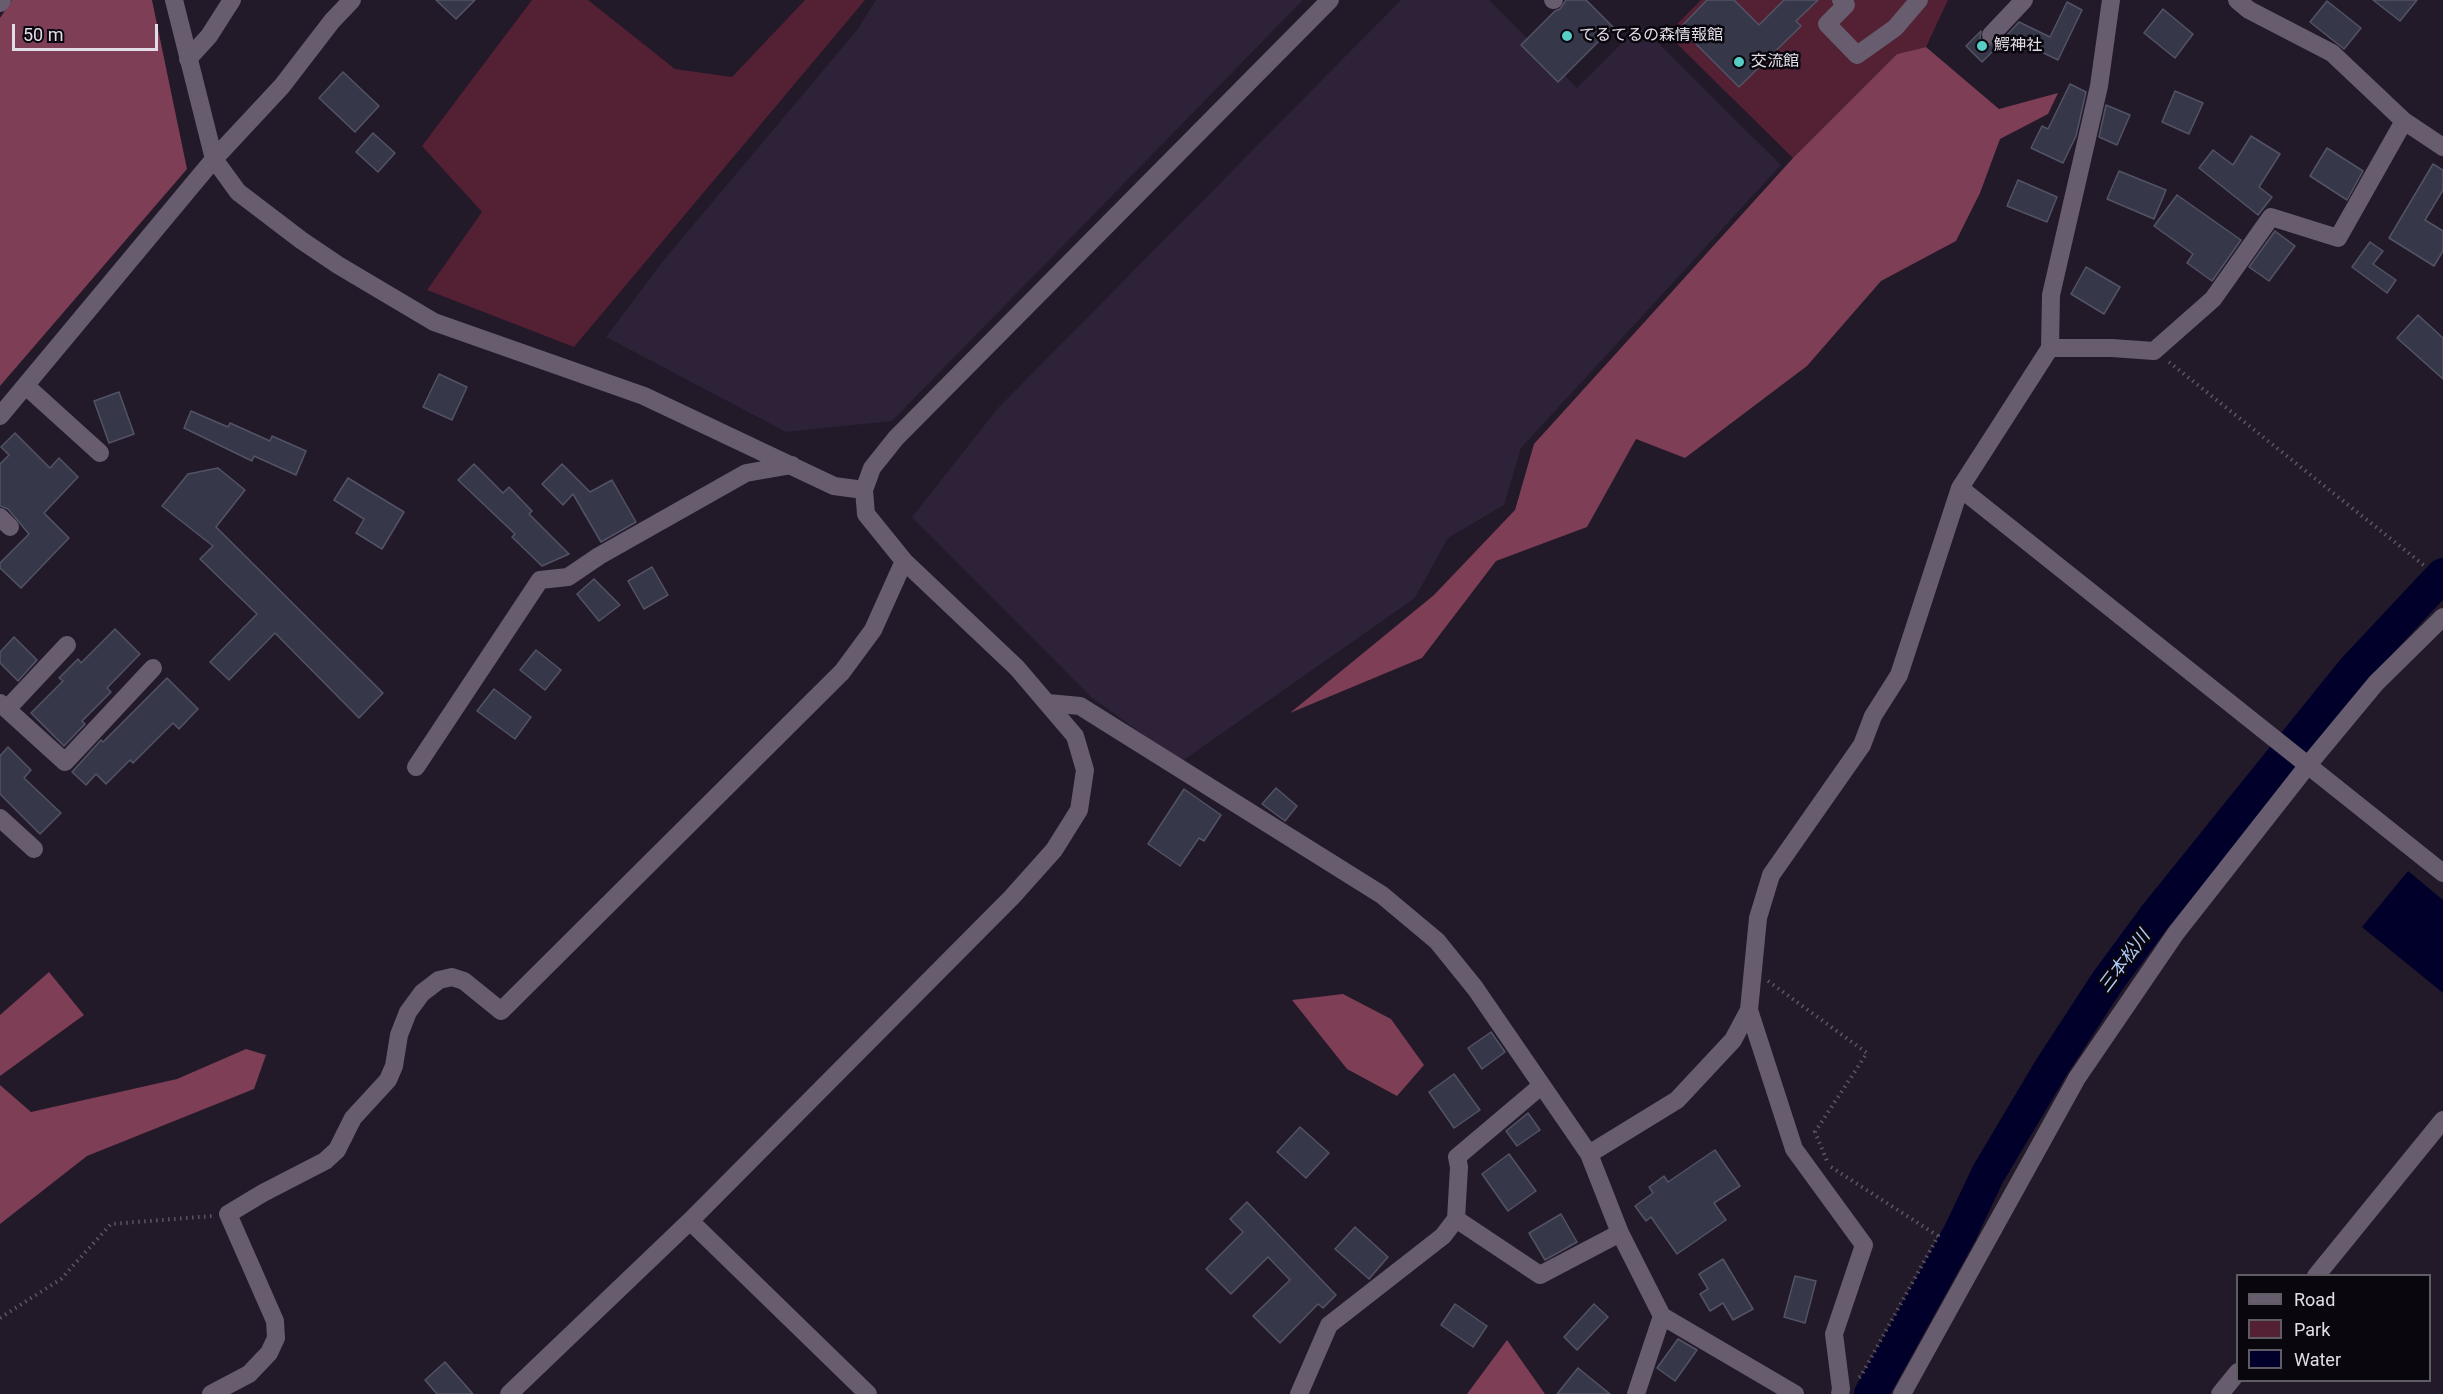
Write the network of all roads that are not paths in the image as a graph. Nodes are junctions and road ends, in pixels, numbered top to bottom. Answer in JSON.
{"nodes":[{"id":1,"x":174,"y":0,"type":"edge"},
{"id":2,"x":232,"y":0,"type":"edge"},
{"id":3,"x":352,"y":0,"type":"edge"},
{"id":4,"x":1330,"y":0,"type":"edge"},
{"id":5,"x":1919,"y":0,"type":"edge"},
{"id":6,"x":2024,"y":0,"type":"edge"},
{"id":7,"x":2111,"y":0,"type":"edge"},
{"id":8,"x":2237,"y":0,"type":"edge"},
{"id":9,"x":1846,"y":2,"type":"edge"},
{"id":10,"x":1991,"y":35,"type":"dead end"},
{"id":11,"x":188,"y":59,"type":"junction"},
{"id":12,"x":2404,"y":121,"type":"junction"},
{"id":13,"x":2443,"y":147,"type":"edge"},
{"id":14,"x":214,"y":159,"type":"junction"},
{"id":15,"x":2050,"y":348,"type":"junction"},
{"id":16,"x":26,"y":386,"type":"junction"},
{"id":17,"x":0,"y":416,"type":"edge"},
{"id":18,"x":100,"y":453,"type":"dead end"},
{"id":19,"x":792,"y":465,"type":"junction"},
{"id":20,"x":1960,"y":488,"type":"junction"},
{"id":21,"x":864,"y":490,"type":"junction"},
{"id":22,"x":904,"y":561,"type":"junction"},
{"id":23,"x":2443,"y":616,"type":"edge"},
{"id":24,"x":67,"y":645,"type":"dead end"},
{"id":25,"x":153,"y":668,"type":"dead end"},
{"id":26,"x":1048,"y":703,"type":"junction"},
{"id":27,"x":3,"y":706,"type":"edge"},
{"id":28,"x":2308,"y":765,"type":"junction"},
{"id":29,"x":416,"y":767,"type":"dead end"},
{"id":30,"x":0,"y":818,"type":"edge"},
{"id":31,"x":34,"y":849,"type":"dead end"},
{"id":32,"x":2443,"y":873,"type":"edge"},
{"id":33,"x":1749,"y":1010,"type":"junction"},
{"id":34,"x":1541,"y":1086,"type":"junction"},
{"id":35,"x":2443,"y":1120,"type":"edge"},
{"id":36,"x":1588,"y":1154,"type":"junction"},
{"id":37,"x":1456,"y":1219,"type":"junction"},
{"id":38,"x":690,"y":1221,"type":"junction"},
{"id":39,"x":1620,"y":1233,"type":"junction"},
{"id":40,"x":2317,"y":1274,"type":"edge"},
{"id":41,"x":1662,"y":1316,"type":"junction"},
{"id":42,"x":2236,"y":1374,"type":"edge"},
{"id":43,"x":1841,"y":1391,"type":"edge"},
{"id":44,"x":212,"y":1394,"type":"edge"},
{"id":45,"x":509,"y":1394,"type":"edge"},
{"id":46,"x":868,"y":1394,"type":"edge"},
{"id":47,"x":1299,"y":1394,"type":"edge"},
{"id":48,"x":1636,"y":1394,"type":"edge"},
{"id":49,"x":1795,"y":1394,"type":"edge"},
{"id":50,"x":1902,"y":1394,"type":"edge"},
{"id":51,"x":2220,"y":1394,"type":"edge"}],
"edges":[{"from":1,"to":11,"type":"street"},
{"from":2,"to":11,"type":"street"},
{"from":3,"to":14,"type":"street"},
{"from":4,"to":21,"type":"street"},
{"from":5,"to":9,"type":"street"},
{"from":6,"to":10,"type":"street"},
{"from":7,"to":15,"type":"street"},
{"from":8,"to":12,"type":"street"},
{"from":11,"to":14,"type":"street"},
{"from":12,"to":13,"type":"street"},
{"from":12,"to":15,"type":"street"},
{"from":14,"to":16,"type":"street"},
{"from":14,"to":19,"type":"street"},
{"from":15,"to":20,"type":"street"},
{"from":16,"to":17,"type":"street"},
{"from":16,"to":18,"type":"street"},
{"from":19,"to":21,"type":"street"},
{"from":19,"to":29,"type":"street"},
{"from":20,"to":28,"type":"street"},
{"from":20,"to":33,"type":"street"},
{"from":21,"to":22,"type":"street"},
{"from":22,"to":26,"type":"street"},
{"from":22,"to":44,"type":"street"},
{"from":23,"to":28,"type":"street"},
{"from":24,"to":27,"type":"street"},
{"from":25,"to":27,"type":"street"},
{"from":26,"to":34,"type":"street"},
{"from":26,"to":38,"type":"street"},
{"from":28,"to":32,"type":"street"},
{"from":28,"to":50,"type":"street"},
{"from":30,"to":31,"type":"street"},
{"from":33,"to":36,"type":"street"},
{"from":33,"to":43,"type":"street"},
{"from":34,"to":36,"type":"street"},
{"from":34,"to":37,"type":"street"},
{"from":35,"to":40,"type":"street"},
{"from":36,"to":39,"type":"street"},
{"from":37,"to":39,"type":"street"},
{"from":37,"to":47,"type":"street"},
{"from":38,"to":45,"type":"street"},
{"from":38,"to":46,"type":"street"},
{"from":39,"to":41,"type":"street"},
{"from":41,"to":48,"type":"street"},
{"from":41,"to":49,"type":"street"},
{"from":42,"to":51,"type":"street"}]}
